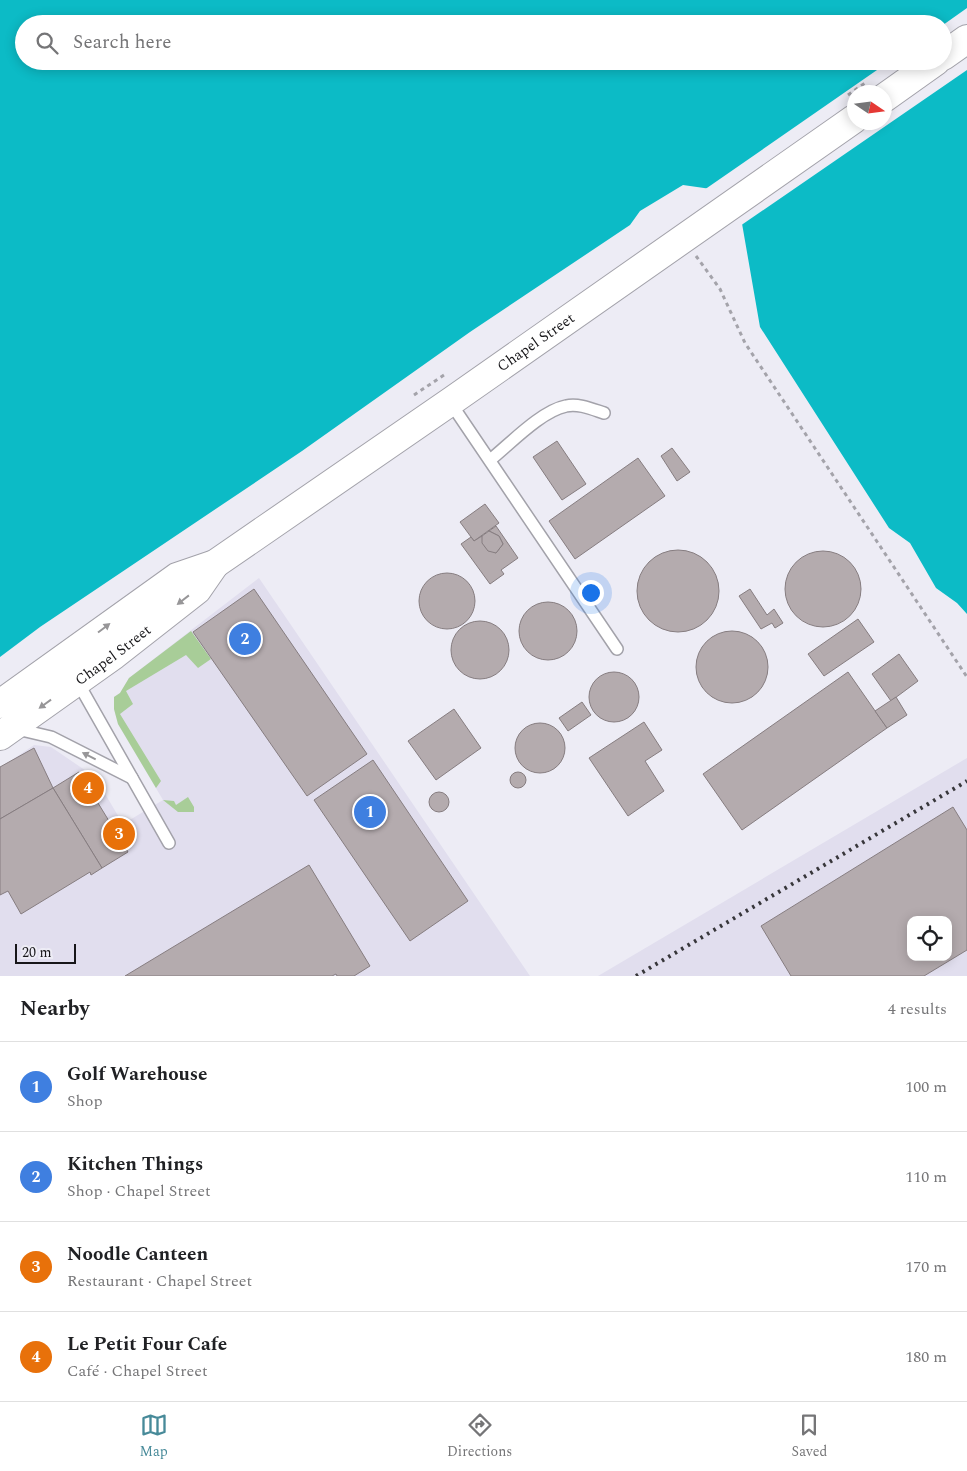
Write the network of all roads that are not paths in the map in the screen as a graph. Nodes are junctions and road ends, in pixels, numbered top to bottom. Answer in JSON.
{"nodes":[{"id":1,"x":967,"y":39,"type":"edge"},
{"id":2,"x":952,"y":50,"type":"edge"},
{"id":3,"x":923,"y":70,"type":"edge"},
{"id":4,"x":892,"y":92,"type":"edge"},
{"id":5,"x":847,"y":124,"type":"edge"},
{"id":6,"x":450,"y":402,"type":"junction"},
{"id":7,"x":604,"y":413,"type":"dead end"},
{"id":8,"x":490,"y":460,"type":"junction"},
{"id":9,"x":617,"y":648,"type":"dead end"},
{"id":10,"x":71,"y":669,"type":"junction"},
{"id":11,"x":0,"y":704,"type":"edge"},
{"id":12,"x":6,"y":732,"type":"edge"},
{"id":13,"x":132,"y":778,"type":"junction"},
{"id":14,"x":169,"y":843,"type":"dead end"}],
"edges":[{"from":1,"to":2,"type":"main road"},
{"from":3,"to":4,"type":"main road"},
{"from":5,"to":6,"type":"main road","name":"Chapel Street"},
{"from":6,"to":8,"type":"lane"},
{"from":6,"to":10,"type":"main road","name":"Chapel Street"},
{"from":7,"to":8,"type":"lane"},
{"from":8,"to":9,"type":"lane"},
{"from":10,"to":11,"type":"main road","name":"Chapel Street"},
{"from":10,"to":12,"type":"main road","name":"Chapel Street","one_way":true},
{"from":10,"to":13,"type":"lane"},
{"from":13,"to":12,"type":"lane","one_way":true},
{"from":13,"to":14,"type":"lane"}]}
